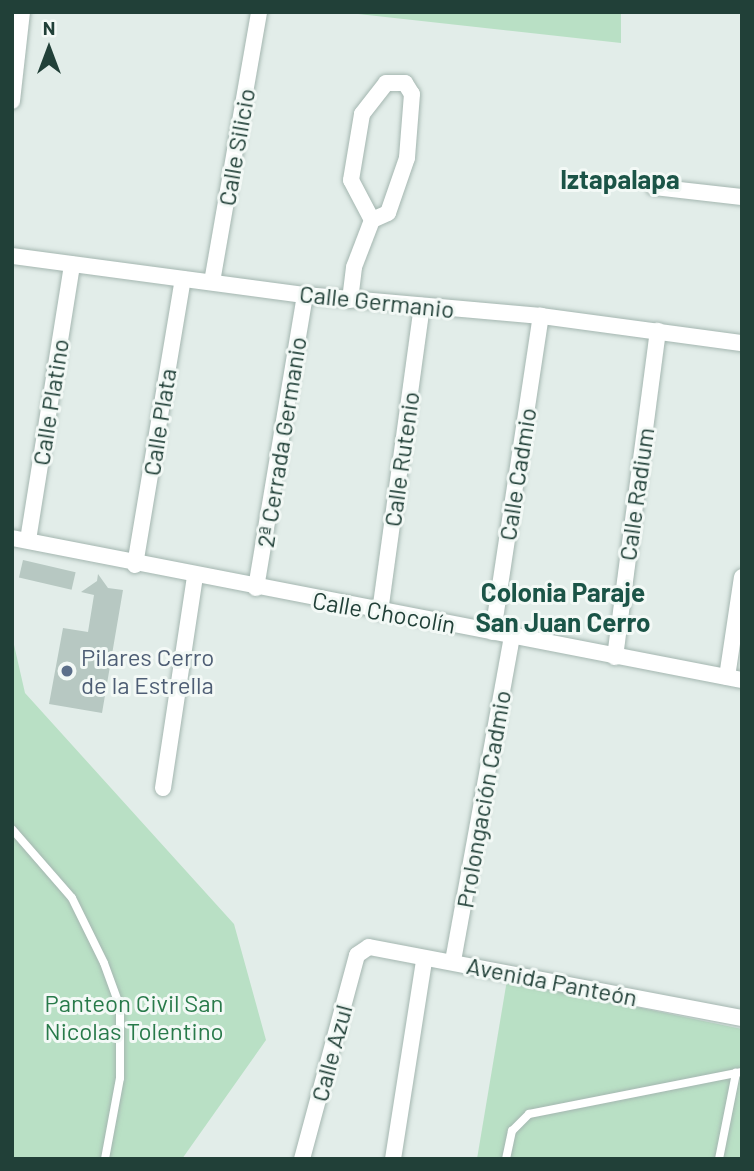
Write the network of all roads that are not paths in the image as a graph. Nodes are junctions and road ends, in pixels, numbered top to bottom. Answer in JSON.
{"nodes":[{"id":1,"x":22,"y":12,"type":"edge"},
{"id":2,"x":259,"y":12,"type":"edge"},
{"id":3,"x":12,"y":101,"type":"edge"},
{"id":4,"x":654,"y":187,"type":"dead end"},
{"id":5,"x":742,"y":197,"type":"edge"},
{"id":6,"x":372,"y":220,"type":"junction"},
{"id":7,"x":12,"y":256,"type":"edge"},
{"id":8,"x":72,"y":264,"type":"junction"},
{"id":9,"x":183,"y":279,"type":"junction"},
{"id":10,"x":212,"y":282,"type":"junction"},
{"id":11,"x":305,"y":295,"type":"junction"},
{"id":12,"x":350,"y":300,"type":"junction"},
{"id":13,"x":422,"y":306,"type":"junction"},
{"id":14,"x":541,"y":316,"type":"junction"},
{"id":15,"x":658,"y":331,"type":"junction"},
{"id":16,"x":742,"y":343,"type":"edge"},
{"id":17,"x":20,"y":539,"type":"edge"},
{"id":18,"x":135,"y":565,"type":"junction"},
{"id":19,"x":195,"y":577,"type":"junction"},
{"id":20,"x":742,"y":577,"type":"edge"},
{"id":21,"x":256,"y":588,"type":"junction"},
{"id":22,"x":380,"y":612,"type":"junction"},
{"id":23,"x":493,"y":632,"type":"junction"},
{"id":24,"x":512,"y":636,"type":"junction"},
{"id":25,"x":615,"y":657,"type":"junction"},
{"id":26,"x":734,"y":679,"type":"edge"},
{"id":27,"x":163,"y":788,"type":"dead end"},
{"id":28,"x":12,"y":829,"type":"edge"},
{"id":29,"x":362,"y":950,"type":"joint"},
{"id":30,"x":424,"y":960,"type":"junction"},
{"id":31,"x":453,"y":961,"type":"junction"},
{"id":32,"x":742,"y":1018,"type":"edge"},
{"id":33,"x":739,"y":1072,"type":"edge"},
{"id":34,"x":105,"y":1159,"type":"edge"},
{"id":35,"x":302,"y":1159,"type":"edge"},
{"id":36,"x":393,"y":1159,"type":"edge"},
{"id":37,"x":506,"y":1159,"type":"edge"},
{"id":38,"x":719,"y":1159,"type":"edge"}],
"edges":[{"from":1,"to":3,"type":"street"},
{"from":2,"to":10,"type":"street","name":"Calle Silicio"},
{"from":4,"to":5,"type":"street"},
{"from":6,"to":6,"type":"street"},
{"from":6,"to":12,"type":"street"},
{"from":7,"to":8,"type":"street","name":"Calle Germanio"},
{"from":8,"to":9,"type":"street","name":"Calle Germanio"},
{"from":8,"to":17,"type":"street","name":"Calle Platino"},
{"from":9,"to":10,"type":"street","name":"Calle Germanio"},
{"from":9,"to":18,"type":"street","name":"Calle Plata"},
{"from":10,"to":11,"type":"street","name":"Calle Germanio"},
{"from":11,"to":12,"type":"street","name":"Calle Germanio"},
{"from":11,"to":21,"type":"street","name":"2ª Cerrada Germanio"},
{"from":12,"to":13,"type":"street","name":"Calle Germanio"},
{"from":13,"to":14,"type":"street","name":"Calle Germanio"},
{"from":13,"to":22,"type":"street","name":"Calle Rutenio"},
{"from":14,"to":15,"type":"street","name":"Calle Germanio"},
{"from":14,"to":23,"type":"street","name":"Calle Cadmio"},
{"from":15,"to":16,"type":"street","name":"Calle Germanio"},
{"from":15,"to":25,"type":"street","name":"Calle Radium"},
{"from":17,"to":18,"type":"street","name":"Calle Chocolín"},
{"from":18,"to":19,"type":"street","name":"Calle Chocolín"},
{"from":19,"to":21,"type":"street","name":"Calle Chocolín"},
{"from":19,"to":27,"type":"street"},
{"from":20,"to":26,"type":"street"},
{"from":21,"to":22,"type":"street","name":"Calle Chocolín"},
{"from":22,"to":23,"type":"street","name":"Calle Chocolín"},
{"from":23,"to":24,"type":"street","name":"Calle Chocolín"},
{"from":24,"to":25,"type":"street","name":"Calle Chocolín"},
{"from":24,"to":31,"type":"street","name":"Prolongación Cadmio"},
{"from":25,"to":26,"type":"street","name":"Calle Chocolín"},
{"from":28,"to":34,"type":"lane"},
{"from":29,"to":30,"type":"street","name":"Avenida Panteón"},
{"from":29,"to":35,"type":"street","name":"Calle Azul"},
{"from":30,"to":31,"type":"street","name":"Avenida Panteón"},
{"from":30,"to":36,"type":"street"},
{"from":31,"to":32,"type":"street","name":"Avenida Panteón"},
{"from":33,"to":37,"type":"lane"},
{"from":33,"to":38,"type":"lane"}]}
